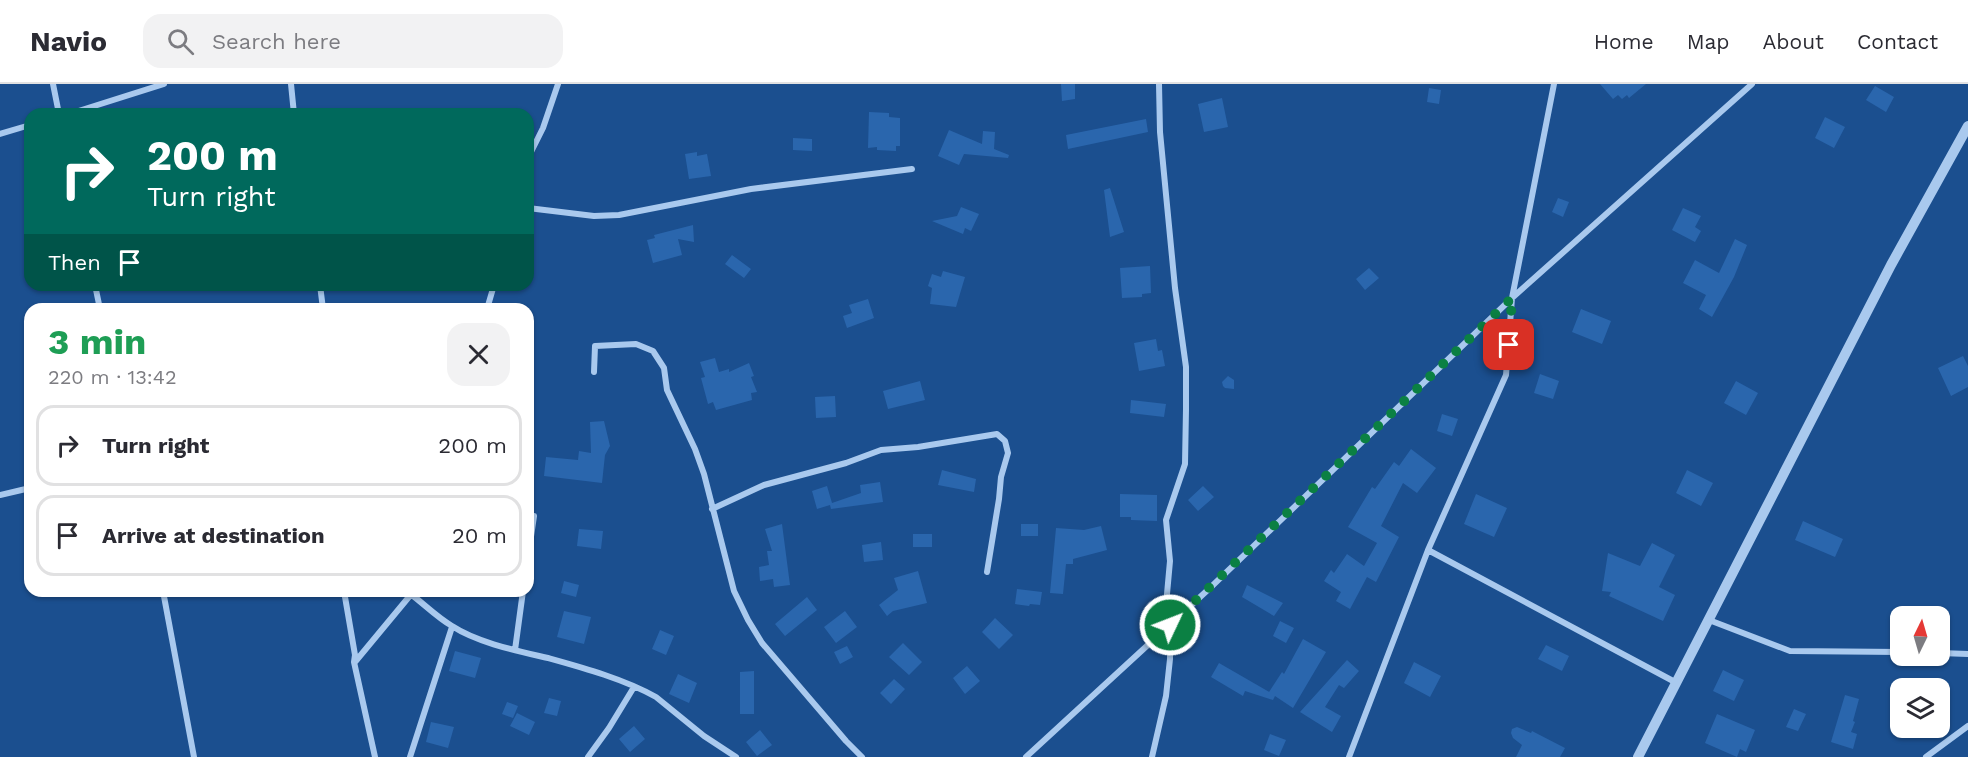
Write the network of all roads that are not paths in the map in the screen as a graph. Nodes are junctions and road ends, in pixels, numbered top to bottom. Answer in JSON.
{"nodes":[{"id":1,"x":53,"y":84,"type":"edge"},
{"id":2,"x":164,"y":84,"type":"edge"},
{"id":3,"x":291,"y":84,"type":"edge"},
{"id":4,"x":558,"y":84,"type":"edge"},
{"id":5,"x":1159,"y":84,"type":"edge"},
{"id":6,"x":1554,"y":84,"type":"edge"},
{"id":7,"x":1752,"y":84,"type":"edge"},
{"id":8,"x":58,"y":108,"type":"edge"},
{"id":9,"x":88,"y":108,"type":"edge"},
{"id":10,"x":293,"y":108,"type":"edge"},
{"id":11,"x":1968,"y":126,"type":"edge"},
{"id":12,"x":24,"y":127,"type":"edge"},
{"id":13,"x":0,"y":134,"type":"edge"},
{"id":14,"x":534,"y":146,"type":"edge"},
{"id":15,"x":912,"y":169,"type":"dead end"},
{"id":16,"x":534,"y":209,"type":"edge"},
{"id":17,"x":1512,"y":298,"type":"junction"},
{"id":18,"x":594,"y":372,"type":"dead end"},
{"id":19,"x":24,"y":489,"type":"edge"},
{"id":20,"x":0,"y":495,"type":"edge"},
{"id":21,"x":712,"y":509,"type":"junction"},
{"id":22,"x":1428,"y":550,"type":"junction"},
{"id":23,"x":987,"y":572,"type":"dead end"},
{"id":24,"x":164,"y":597,"type":"edge"},
{"id":25,"x":345,"y":597,"type":"edge"},
{"id":26,"x":410,"y":597,"type":"edge"},
{"id":27,"x":418,"y":597,"type":"edge"},
{"id":28,"x":522,"y":597,"type":"edge"},
{"id":29,"x":1709,"y":620,"type":"junction"},
{"id":30,"x":1170,"y":625,"type":"junction"},
{"id":31,"x":452,"y":627,"type":"junction"},
{"id":32,"x":515,"y":650,"type":"junction"},
{"id":33,"x":1890,"y":652,"type":"edge"},
{"id":34,"x":1950,"y":653,"type":"edge"},
{"id":35,"x":1968,"y":654,"type":"edge"},
{"id":36,"x":354,"y":662,"type":"junction"},
{"id":37,"x":1675,"y":682,"type":"junction"},
{"id":38,"x":634,"y":687,"type":"junction"},
{"id":39,"x":1968,"y":726,"type":"edge"},
{"id":40,"x":194,"y":757,"type":"edge"},
{"id":41,"x":375,"y":757,"type":"edge"},
{"id":42,"x":410,"y":757,"type":"edge"},
{"id":43,"x":588,"y":757,"type":"edge"},
{"id":44,"x":736,"y":757,"type":"edge"},
{"id":45,"x":862,"y":757,"type":"edge"},
{"id":46,"x":1026,"y":757,"type":"edge"},
{"id":47,"x":1152,"y":757,"type":"edge"},
{"id":48,"x":1349,"y":757,"type":"edge"},
{"id":49,"x":1638,"y":757,"type":"edge"},
{"id":50,"x":1926,"y":757,"type":"edge"}],
"edges":[{"from":1,"to":8,"type":"street"},
{"from":2,"to":9,"type":"street"},
{"from":3,"to":10,"type":"street"},
{"from":4,"to":14,"type":"street"},
{"from":5,"to":30,"type":"street"},
{"from":6,"to":17,"type":"street"},
{"from":7,"to":17,"type":"street"},
{"from":11,"to":29,"type":"street"},
{"from":12,"to":13,"type":"street"},
{"from":15,"to":16,"type":"street"},
{"from":17,"to":22,"type":"street"},
{"from":17,"to":30,"type":"street"},
{"from":18,"to":21,"type":"street"},
{"from":19,"to":20,"type":"street"},
{"from":21,"to":23,"type":"street"},
{"from":21,"to":45,"type":"street"},
{"from":22,"to":37,"type":"street"},
{"from":22,"to":48,"type":"street"},
{"from":24,"to":40,"type":"street"},
{"from":25,"to":36,"type":"street"},
{"from":26,"to":36,"type":"street"},
{"from":27,"to":31,"type":"street"},
{"from":28,"to":32,"type":"street"},
{"from":29,"to":33,"type":"street"},
{"from":29,"to":37,"type":"street"},
{"from":30,"to":46,"type":"street"},
{"from":30,"to":47,"type":"street"},
{"from":31,"to":32,"type":"street"},
{"from":31,"to":42,"type":"street"},
{"from":32,"to":38,"type":"street"},
{"from":34,"to":35,"type":"street"},
{"from":36,"to":41,"type":"street"},
{"from":37,"to":49,"type":"street"},
{"from":38,"to":43,"type":"street"},
{"from":38,"to":44,"type":"street"},
{"from":39,"to":50,"type":"street"}]}
